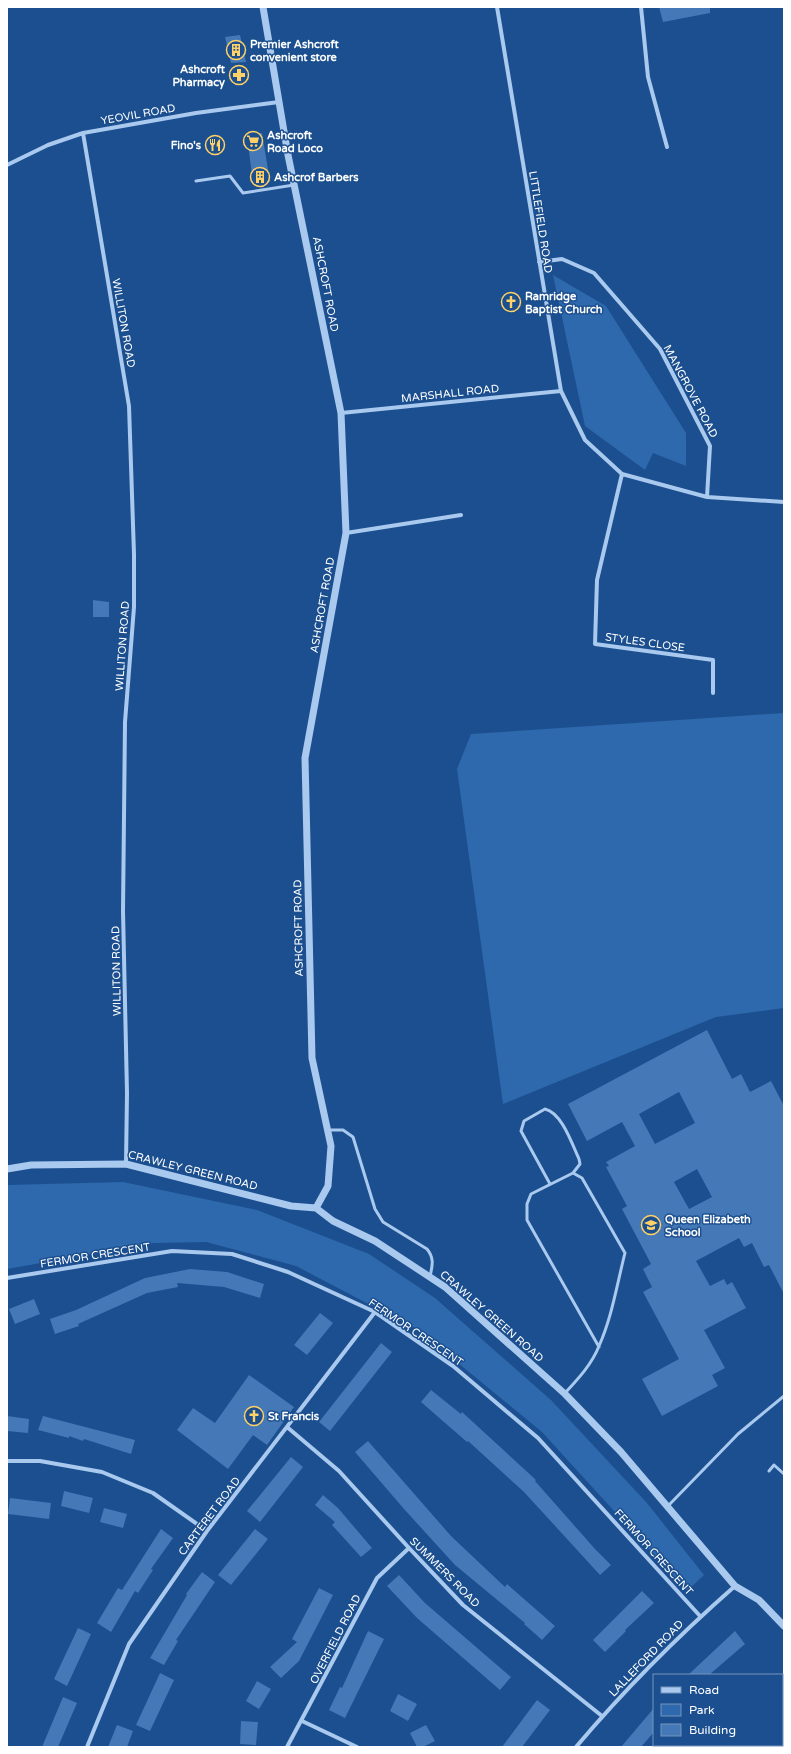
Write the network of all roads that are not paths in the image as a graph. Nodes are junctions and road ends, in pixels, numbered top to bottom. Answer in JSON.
{"nodes":[{"id":1,"x":263,"y":7,"type":"edge"},
{"id":2,"x":497,"y":7,"type":"edge"},
{"id":3,"x":641,"y":7,"type":"edge"},
{"id":4,"x":279,"y":102,"type":"junction"},
{"id":5,"x":83,"y":133,"type":"junction"},
{"id":6,"x":667,"y":147,"type":"dead end"},
{"id":7,"x":7,"y":165,"type":"edge"},
{"id":8,"x":196,"y":181,"type":"dead end"},
{"id":9,"x":296,"y":185,"type":"junction"},
{"id":10,"x":539,"y":262,"type":"junction"},
{"id":11,"x":561,"y":391,"type":"junction"},
{"id":12,"x":341,"y":413,"type":"junction"},
{"id":13,"x":622,"y":474,"type":"junction"},
{"id":14,"x":707,"y":497,"type":"junction"},
{"id":15,"x":784,"y":502,"type":"edge"},
{"id":16,"x":461,"y":515,"type":"dead end"},
{"id":17,"x":346,"y":533,"type":"junction"},
{"id":18,"x":713,"y":693,"type":"dead end"},
{"id":19,"x":327,"y":1130,"type":"junction"},
{"id":20,"x":126,"y":1164,"type":"junction"},
{"id":21,"x":7,"y":1169,"type":"edge"},
{"id":22,"x":573,"y":1173,"type":"junction"},
{"id":23,"x":550,"y":1184,"type":"junction"},
{"id":24,"x":316,"y":1208,"type":"junction"},
{"id":25,"x":430,"y":1277,"type":"junction"},
{"id":26,"x":7,"y":1278,"type":"edge"},
{"id":27,"x":374,"y":1312,"type":"junction"},
{"id":28,"x":599,"y":1347,"type":"junction"},
{"id":29,"x":564,"y":1394,"type":"junction"},
{"id":30,"x":784,"y":1396,"type":"edge"},
{"id":31,"x":288,"y":1428,"type":"junction"},
{"id":32,"x":7,"y":1461,"type":"edge"},
{"id":33,"x":769,"y":1471,"type":"dead end"},
{"id":34,"x":784,"y":1474,"type":"edge"},
{"id":35,"x":668,"y":1506,"type":"junction"},
{"id":36,"x":207,"y":1531,"type":"junction"},
{"id":37,"x":408,"y":1548,"type":"junction"},
{"id":38,"x":736,"y":1586,"type":"junction"},
{"id":39,"x":700,"y":1616,"type":"junction"},
{"id":40,"x":784,"y":1626,"type":"edge"},
{"id":41,"x":602,"y":1716,"type":"junction"},
{"id":42,"x":302,"y":1720,"type":"junction"},
{"id":43,"x":87,"y":1747,"type":"edge"},
{"id":44,"x":287,"y":1747,"type":"edge"},
{"id":45,"x":357,"y":1747,"type":"edge"},
{"id":46,"x":576,"y":1747,"type":"edge"}],
"edges":[{"from":1,"to":4,"type":"street","name":"ASHCROFT ROAD"},
{"from":2,"to":10,"type":"street","name":"LITTLEFIELD ROAD"},
{"from":3,"to":6,"type":"street"},
{"from":4,"to":5,"type":"street","name":"YEOVIL ROAD"},
{"from":4,"to":9,"type":"street","name":"ASHCROFT ROAD"},
{"from":5,"to":7,"type":"street","name":"YEOVIL ROAD"},
{"from":5,"to":20,"type":"street","name":"WILLITON ROAD"},
{"from":8,"to":9,"type":"lane"},
{"from":9,"to":12,"type":"street","name":"ASHCROFT ROAD"},
{"from":10,"to":11,"type":"street","name":"LITTLEFIELD ROAD"},
{"from":10,"to":14,"type":"street","name":"MANGROVE ROAD"},
{"from":11,"to":12,"type":"street","name":"MARSHALL ROAD"},
{"from":11,"to":13,"type":"street","name":"LITTLEFIELD ROAD"},
{"from":12,"to":17,"type":"street","name":"ASHCROFT ROAD"},
{"from":13,"to":14,"type":"street","name":"LITTLEFIELD ROAD"},
{"from":13,"to":18,"type":"street","name":"STYLES CLOSE"},
{"from":14,"to":15,"type":"street"},
{"from":16,"to":17,"type":"street"},
{"from":17,"to":19,"type":"street","name":"ASHCROFT ROAD"},
{"from":19,"to":24,"type":"street","name":"ASHCROFT ROAD"},
{"from":19,"to":25,"type":"lane"},
{"from":20,"to":21,"type":"street","name":"CRAWLEY GREEN ROAD"},
{"from":20,"to":24,"type":"street","name":"CRAWLEY GREEN ROAD"},
{"from":22,"to":23,"type":"lane"},
{"from":22,"to":23,"type":"lane"},
{"from":22,"to":28,"type":"lane"},
{"from":23,"to":28,"type":"lane"},
{"from":24,"to":25,"type":"street","name":"CRAWLEY GREEN ROAD"},
{"from":25,"to":29,"type":"street","name":"CRAWLEY GREEN ROAD"},
{"from":26,"to":27,"type":"street","name":"FERMOR CRESCENT"},
{"from":27,"to":31,"type":"street","name":"CARTERET ROAD"},
{"from":27,"to":39,"type":"street","name":"FERMOR CRESCENT"},
{"from":28,"to":29,"type":"lane"},
{"from":29,"to":35,"type":"street","name":"CRAWLEY GREEN ROAD"},
{"from":30,"to":35,"type":"lane"},
{"from":31,"to":36,"type":"street","name":"CARTERET ROAD"},
{"from":31,"to":37,"type":"street","name":"SUMMERS ROAD"},
{"from":32,"to":36,"type":"street"},
{"from":33,"to":34,"type":"lane"},
{"from":35,"to":38,"type":"street","name":"CRAWLEY GREEN ROAD"},
{"from":36,"to":43,"type":"street","name":"CARTERET ROAD"},
{"from":37,"to":41,"type":"street","name":"SUMMERS ROAD"},
{"from":37,"to":42,"type":"street","name":"OVERFIELD ROAD"},
{"from":38,"to":39,"type":"street","name":"LALLEFORD ROAD"},
{"from":38,"to":40,"type":"street","name":"CRAWLEY GREEN ROAD"},
{"from":39,"to":41,"type":"street","name":"LALLEFORD ROAD"},
{"from":41,"to":46,"type":"street","name":"LALLEFORD ROAD"},
{"from":42,"to":44,"type":"street","name":"OVERFIELD ROAD"},
{"from":42,"to":45,"type":"street"}]}
